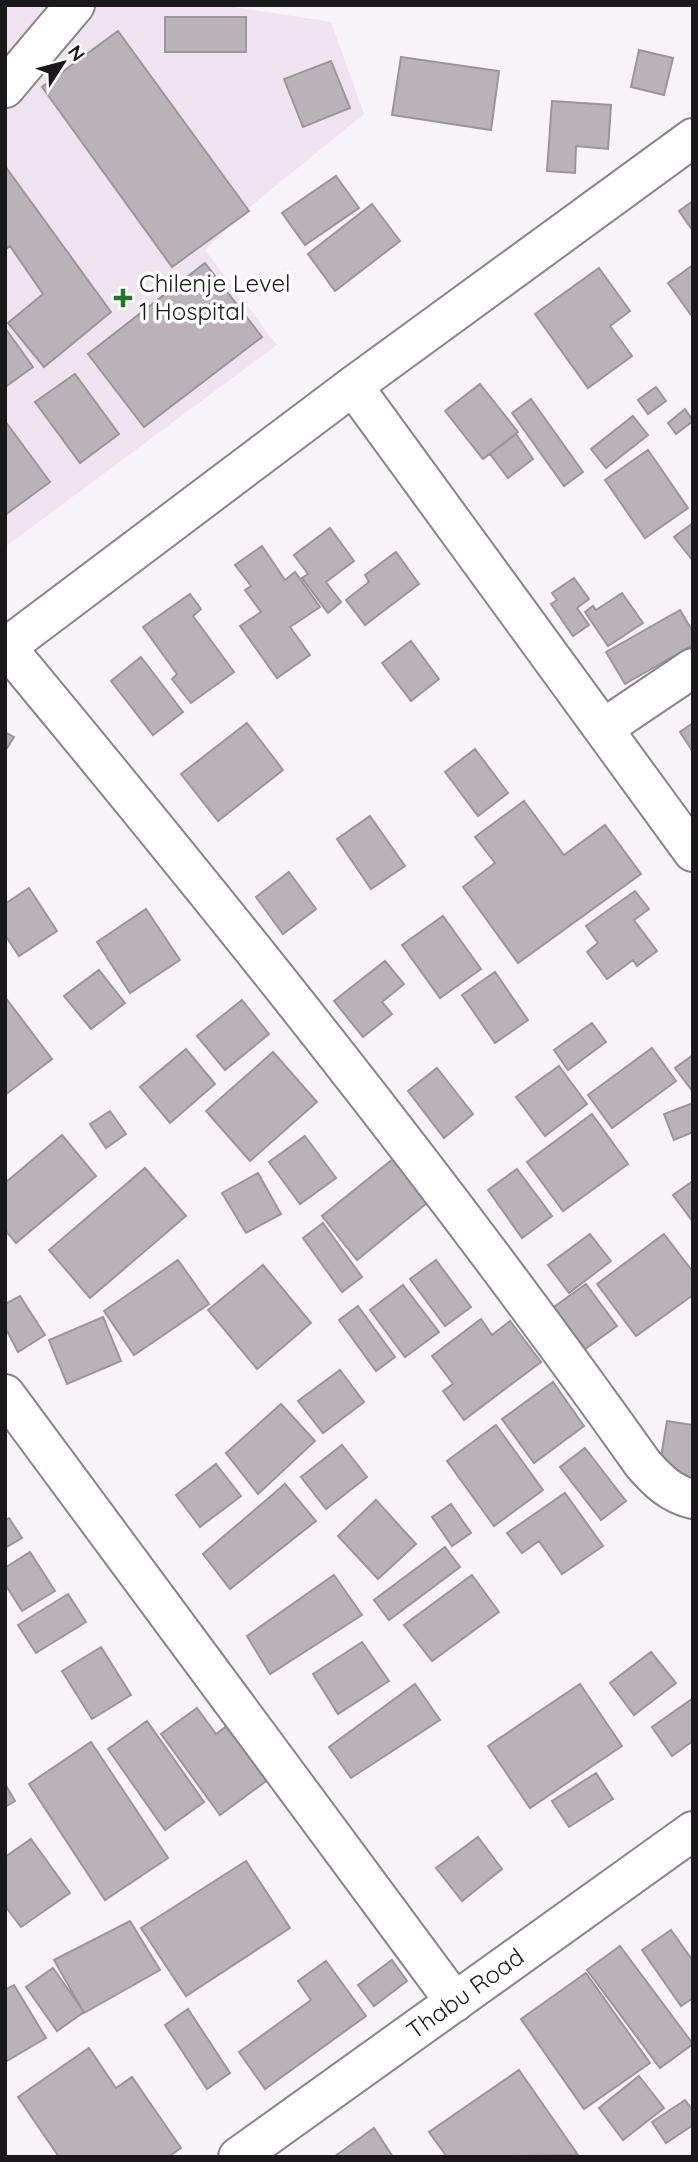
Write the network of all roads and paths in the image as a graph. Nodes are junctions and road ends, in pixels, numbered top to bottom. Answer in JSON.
{"nodes":[{"id":1,"x":75,"y":5,"type":"edge"},
{"id":2,"x":5,"y":88,"type":"edge"},
{"id":3,"x":693,"y":138,"type":"edge"},
{"id":4,"x":354,"y":386,"type":"junction"},
{"id":5,"x":6,"y":647,"type":"edge"},
{"id":6,"x":693,"y":668,"type":"edge"},
{"id":7,"x":604,"y":728,"type":"junction"},
{"id":8,"x":693,"y":852,"type":"edge"},
{"id":9,"x":5,"y":1394,"type":"edge"},
{"id":10,"x":693,"y":1499,"type":"edge"},
{"id":11,"x":693,"y":1831,"type":"edge"},
{"id":12,"x":455,"y":2002,"type":"junction"},
{"id":13,"x":238,"y":2157,"type":"edge"}],
"edges":[{"from":1,"to":2,"type":"street"},
{"from":3,"to":4,"type":"street"},
{"from":4,"to":5,"type":"street"},
{"from":4,"to":7,"type":"street"},
{"from":5,"to":10,"type":"street"},
{"from":6,"to":7,"type":"street"},
{"from":7,"to":8,"type":"street"},
{"from":9,"to":12,"type":"street"},
{"from":11,"to":12,"type":"street","name":"Thabu Road"},
{"from":12,"to":13,"type":"street","name":"Thabu Road"}]}
